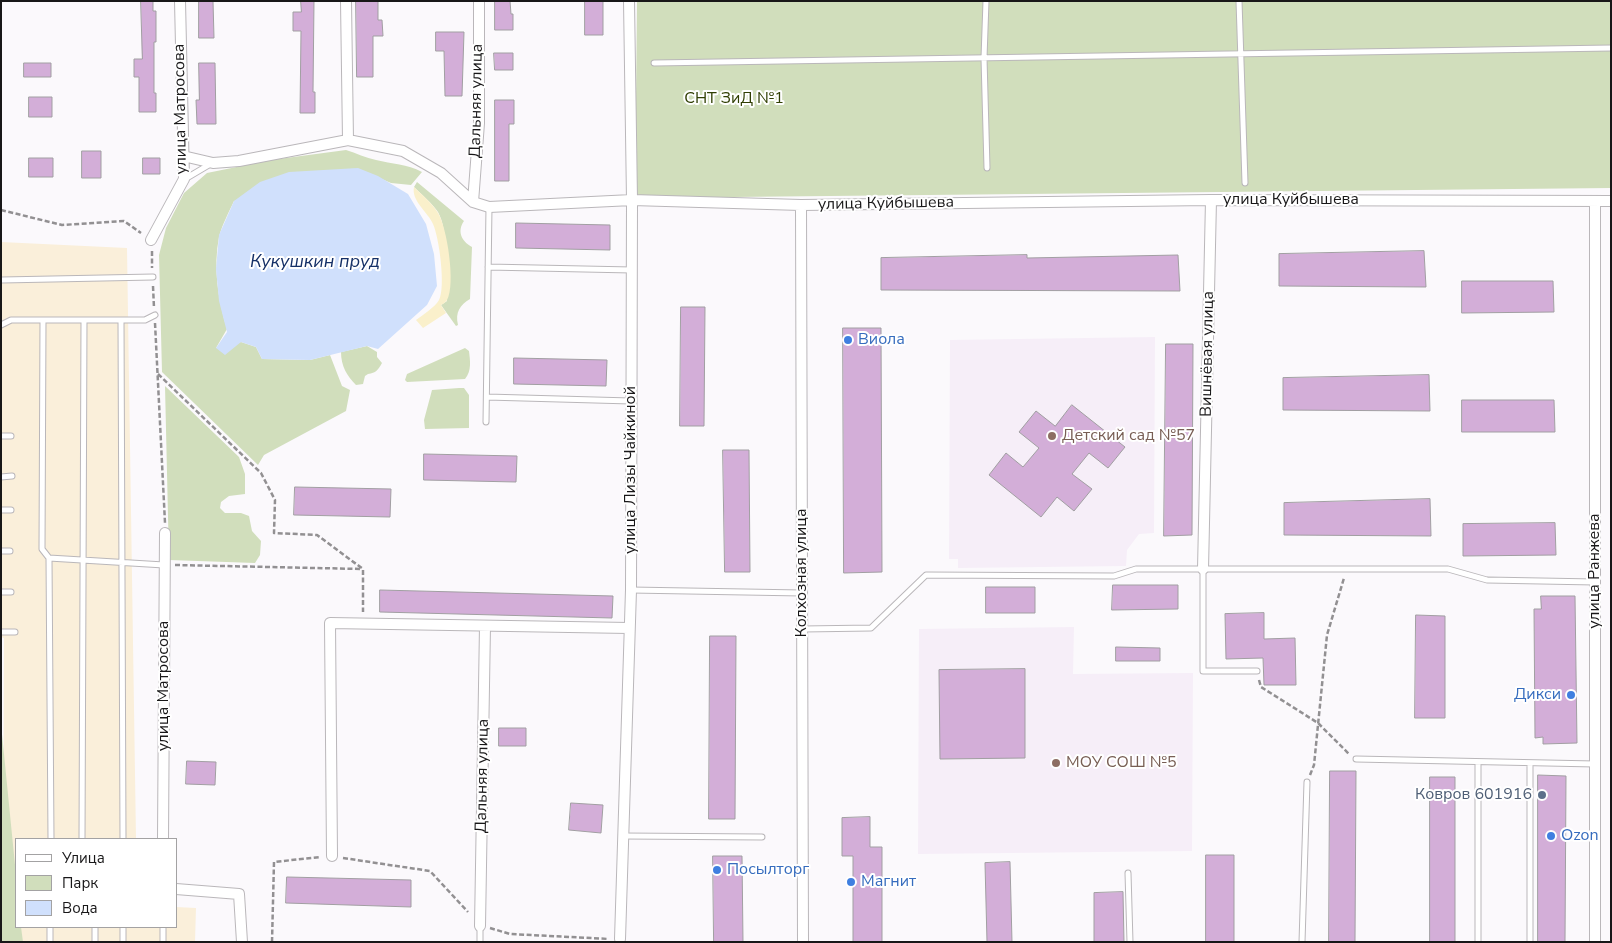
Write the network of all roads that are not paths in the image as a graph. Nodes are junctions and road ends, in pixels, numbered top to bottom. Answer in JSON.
{"nodes":[{"id":1,"x":180,"y":1,"type":"edge"},
{"id":2,"x":346,"y":1,"type":"edge"},
{"id":3,"x":479,"y":1,"type":"edge"},
{"id":4,"x":629,"y":1,"type":"edge"},
{"id":5,"x":986,"y":1,"type":"edge"},
{"id":6,"x":1239,"y":1,"type":"edge"},
{"id":7,"x":1611,"y":48,"type":"edge"},
{"id":8,"x":1241,"y":54,"type":"junction"},
{"id":9,"x":984,"y":58,"type":"junction"},
{"id":10,"x":654,"y":63,"type":"dead end"},
{"id":11,"x":348,"y":140,"type":"junction"},
{"id":12,"x":183,"y":156,"type":"junction"},
{"id":13,"x":212,"y":163,"type":"junction"},
{"id":14,"x":987,"y":168,"type":"dead end"},
{"id":15,"x":184,"y":179,"type":"junction"},
{"id":16,"x":1245,"y":182,"type":"dead end"},
{"id":17,"x":632,"y":200,"type":"junction"},
{"id":18,"x":1211,"y":200,"type":"junction"},
{"id":19,"x":1595,"y":201,"type":"junction"},
{"id":20,"x":1611,"y":201,"type":"edge"},
{"id":21,"x":473,"y":202,"type":"junction"},
{"id":22,"x":800,"y":205,"type":"junction"},
{"id":23,"x":489,"y":207,"type":"junction"},
{"id":24,"x":151,"y":240,"type":"road end"},
{"id":25,"x":488,"y":268,"type":"junction"},
{"id":26,"x":632,"y":270,"type":"junction"},
{"id":27,"x":153,"y":277,"type":"road end"},
{"id":28,"x":2,"y":280,"type":"edge"},
{"id":29,"x":155,"y":315,"type":"road end"},
{"id":30,"x":43,"y":320,"type":"junction"},
{"id":31,"x":84,"y":320,"type":"junction"},
{"id":32,"x":121,"y":320,"type":"junction"},
{"id":33,"x":1,"y":325,"type":"edge"},
{"id":34,"x":486,"y":397,"type":"junction"},
{"id":35,"x":631,"y":401,"type":"junction"},
{"id":36,"x":486,"y":422,"type":"dead end"},
{"id":37,"x":1,"y":436,"type":"edge"},
{"id":38,"x":11,"y":436,"type":"dead end"},
{"id":39,"x":12,"y":476,"type":"dead end"},
{"id":40,"x":1,"y":477,"type":"edge"},
{"id":41,"x":1,"y":510,"type":"edge"},
{"id":42,"x":11,"y":510,"type":"dead end"},
{"id":43,"x":165,"y":533,"type":"road end"},
{"id":44,"x":10,"y":550,"type":"dead end"},
{"id":45,"x":1,"y":551,"type":"edge"},
{"id":46,"x":49,"y":558,"type":"junction"},
{"id":47,"x":83,"y":560,"type":"junction"},
{"id":48,"x":122,"y":562,"type":"junction"},
{"id":49,"x":165,"y":565,"type":"junction"},
{"id":50,"x":1203,"y":569,"type":"junction"},
{"id":51,"x":1595,"y":582,"type":"junction"},
{"id":52,"x":631,"y":590,"type":"junction"},
{"id":53,"x":1,"y":592,"type":"edge"},
{"id":54,"x":11,"y":592,"type":"dead end"},
{"id":55,"x":802,"y":592,"type":"junction"},
{"id":56,"x":485,"y":626,"type":"junction"},
{"id":57,"x":629,"y":628,"type":"junction"},
{"id":58,"x":802,"y":628,"type":"junction"},
{"id":59,"x":1,"y":632,"type":"edge"},
{"id":60,"x":15,"y":632,"type":"dead end"},
{"id":61,"x":1257,"y":671,"type":"road end"},
{"id":62,"x":1356,"y":759,"type":"road end"},
{"id":63,"x":1478,"y":762,"type":"junction"},
{"id":64,"x":1530,"y":764,"type":"junction"},
{"id":65,"x":1595,"y":764,"type":"junction"},
{"id":66,"x":1306,"y":782,"type":"road end"},
{"id":67,"x":623,"y":836,"type":"junction"},
{"id":68,"x":762,"y":837,"type":"dead end"},
{"id":69,"x":50,"y":838,"type":"edge"},
{"id":70,"x":82,"y":838,"type":"edge"},
{"id":71,"x":123,"y":838,"type":"edge"},
{"id":72,"x":163,"y":838,"type":"edge"},
{"id":73,"x":332,"y":856,"type":"road end"},
{"id":74,"x":1128,"y":873,"type":"dead end"},
{"id":75,"x":178,"y":888,"type":"edge"},
{"id":76,"x":480,"y":926,"type":"joint"},
{"id":77,"x":50,"y":928,"type":"edge"},
{"id":78,"x":95,"y":928,"type":"edge"},
{"id":79,"x":123,"y":928,"type":"edge"},
{"id":80,"x":163,"y":928,"type":"edge"},
{"id":81,"x":620,"y":939,"type":"road end"},
{"id":82,"x":50,"y":942,"type":"edge"},
{"id":83,"x":95,"y":942,"type":"edge"},
{"id":84,"x":123,"y":942,"type":"edge"},
{"id":85,"x":163,"y":942,"type":"edge"},
{"id":86,"x":242,"y":942,"type":"edge"},
{"id":87,"x":480,"y":942,"type":"edge"},
{"id":88,"x":803,"y":942,"type":"edge"},
{"id":89,"x":1130,"y":942,"type":"edge"},
{"id":90,"x":1302,"y":942,"type":"edge"},
{"id":91,"x":1478,"y":942,"type":"edge"},
{"id":92,"x":1530,"y":942,"type":"edge"},
{"id":93,"x":1595,"y":942,"type":"edge"}],
"edges":[{"from":1,"to":12,"type":"street","name":"улица Матросова"},
{"from":2,"to":11,"type":"street"},
{"from":3,"to":21,"type":"street","name":"Дальняя улица"},
{"from":4,"to":17,"type":"street","name":"улица Лизы Чайкиной"},
{"from":5,"to":9,"type":"lane"},
{"from":6,"to":8,"type":"lane"},
{"from":7,"to":8,"type":"lane"},
{"from":8,"to":9,"type":"lane"},
{"from":8,"to":16,"type":"lane"},
{"from":9,"to":10,"type":"lane"},
{"from":9,"to":14,"type":"lane"},
{"from":11,"to":13,"type":"street","name":"улица Куйбышева"},
{"from":11,"to":21,"type":"street","name":"улица Куйбышева"},
{"from":12,"to":13,"type":"street","name":"улица Куйбышева"},
{"from":12,"to":15,"type":"street","name":"улица Матросова"},
{"from":13,"to":15,"type":"lane"},
{"from":15,"to":24,"type":"street","name":"улица Матросова"},
{"from":17,"to":22,"type":"street","name":"улица Куйбышева"},
{"from":17,"to":23,"type":"street","name":"улица Куйбышева"},
{"from":17,"to":26,"type":"street","name":"улица Лизы Чайкиной"},
{"from":18,"to":19,"type":"street","name":"улица Куйбышева"},
{"from":18,"to":22,"type":"street","name":"улица Куйбышева"},
{"from":18,"to":50,"type":"street","name":"Вишнёвая улица"},
{"from":19,"to":20,"type":"street","name":"улица Куйбышева"},
{"from":19,"to":51,"type":"street","name":"улица Ранжева"},
{"from":21,"to":23,"type":"street","name":"улица Куйбышева"},
{"from":22,"to":55,"type":"street","name":"Колхозная улица"},
{"from":23,"to":25,"type":"lane"},
{"from":25,"to":26,"type":"lane"},
{"from":25,"to":34,"type":"lane"},
{"from":26,"to":35,"type":"street","name":"улица Лизы Чайкиной"},
{"from":27,"to":28,"type":"lane"},
{"from":29,"to":32,"type":"lane"},
{"from":30,"to":31,"type":"lane"},
{"from":30,"to":33,"type":"lane"},
{"from":30,"to":46,"type":"lane"},
{"from":31,"to":32,"type":"lane"},
{"from":31,"to":47,"type":"lane"},
{"from":32,"to":48,"type":"lane"},
{"from":34,"to":35,"type":"lane"},
{"from":34,"to":36,"type":"lane"},
{"from":35,"to":52,"type":"street","name":"улица Лизы Чайкиной"},
{"from":37,"to":38,"type":"lane"},
{"from":39,"to":40,"type":"lane"},
{"from":41,"to":42,"type":"lane"},
{"from":43,"to":49,"type":"street","name":"улица Матросова"},
{"from":44,"to":45,"type":"lane"},
{"from":46,"to":47,"type":"lane"},
{"from":46,"to":69,"type":"lane"},
{"from":47,"to":48,"type":"lane"},
{"from":47,"to":70,"type":"lane"},
{"from":48,"to":49,"type":"lane"},
{"from":48,"to":71,"type":"lane"},
{"from":49,"to":72,"type":"street","name":"улица Матросова"},
{"from":50,"to":51,"type":"lane"},
{"from":50,"to":58,"type":"lane"},
{"from":50,"to":61,"type":"lane"},
{"from":51,"to":65,"type":"street","name":"улица Ранжева"},
{"from":52,"to":55,"type":"lane"},
{"from":52,"to":57,"type":"street","name":"улица Лизы Чайкиной"},
{"from":53,"to":54,"type":"lane"},
{"from":55,"to":58,"type":"street","name":"Колхозная улица"},
{"from":56,"to":57,"type":"street"},
{"from":56,"to":73,"type":"street"},
{"from":56,"to":76,"type":"street","name":"Дальняя улица"},
{"from":57,"to":67,"type":"street","name":"улица Лизы Чайкиной"},
{"from":58,"to":88,"type":"street","name":"Колхозная улица"},
{"from":59,"to":60,"type":"lane"},
{"from":62,"to":63,"type":"lane"},
{"from":63,"to":64,"type":"lane"},
{"from":63,"to":91,"type":"lane"},
{"from":64,"to":65,"type":"lane"},
{"from":64,"to":92,"type":"lane"},
{"from":65,"to":93,"type":"street","name":"улица Ранжева"},
{"from":66,"to":90,"type":"lane"},
{"from":67,"to":68,"type":"lane"},
{"from":67,"to":81,"type":"street","name":"улица Лизы Чайкиной"},
{"from":74,"to":89,"type":"lane"},
{"from":75,"to":86,"type":"street"},
{"from":76,"to":87,"type":"lane"},
{"from":77,"to":82,"type":"lane"},
{"from":78,"to":83,"type":"lane"},
{"from":79,"to":84,"type":"lane"},
{"from":80,"to":85,"type":"lane"}]}
